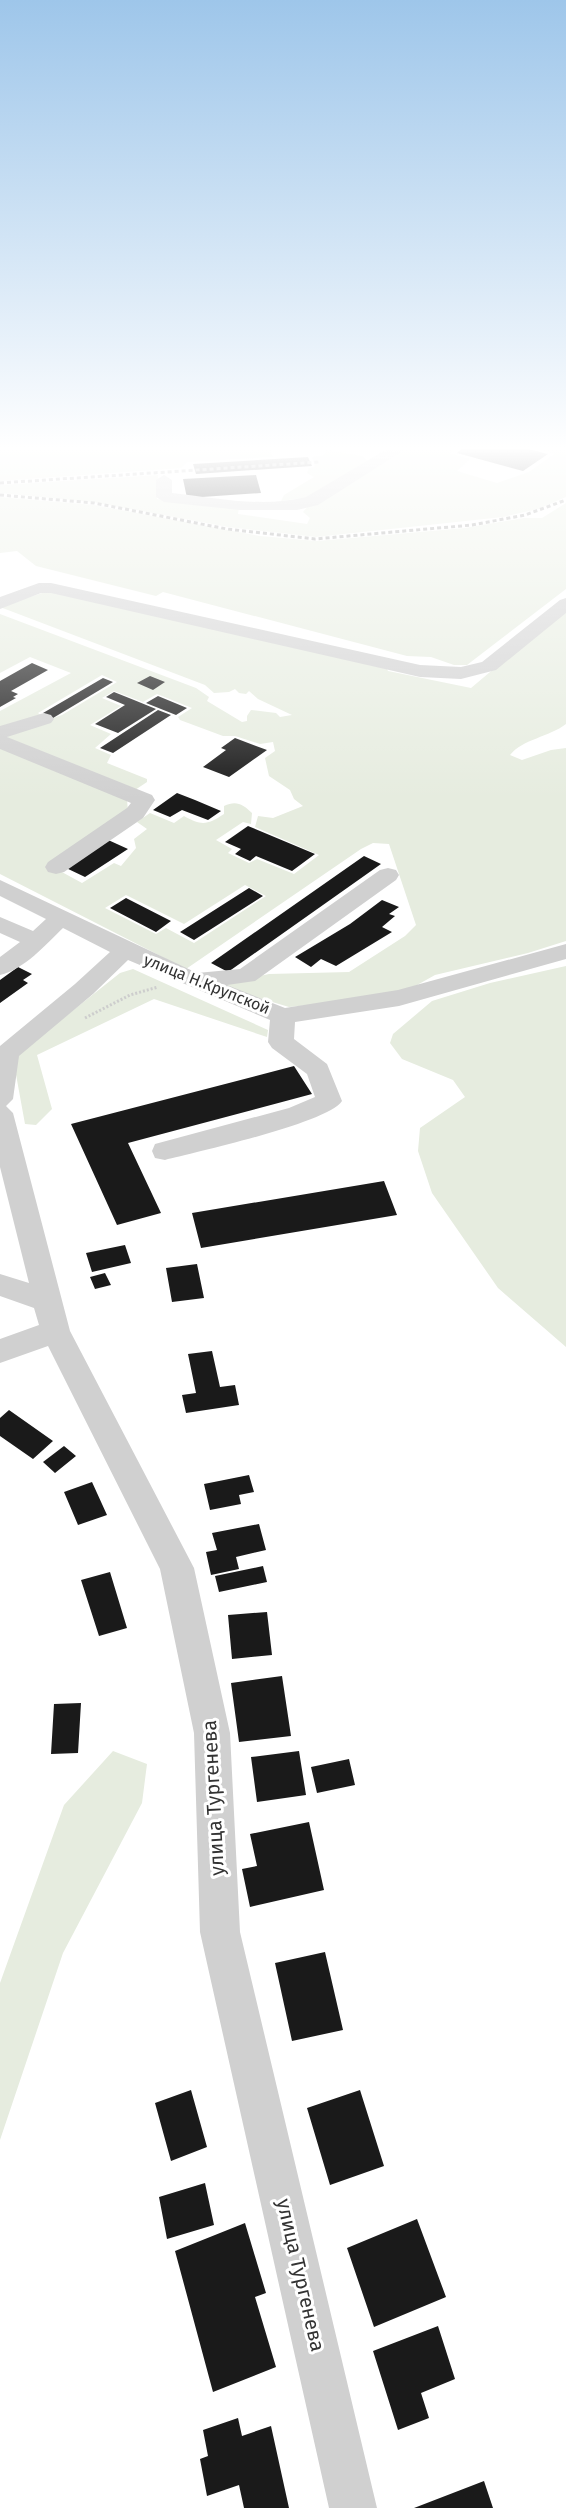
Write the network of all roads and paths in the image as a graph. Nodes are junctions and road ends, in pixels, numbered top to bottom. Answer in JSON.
{"nodes":[{"id":1,"x":0,"y":603,"type":"edge"},
{"id":2,"x":566,"y":604,"type":"edge"},
{"id":3,"x":44,"y":719,"type":"dead end"},
{"id":4,"x":0,"y":733,"type":"edge"},
{"id":5,"x":0,"y":742,"type":"edge"},
{"id":6,"x":56,"y":867,"type":"dead end"},
{"id":7,"x":388,"y":875,"type":"dead end"},
{"id":8,"x":0,"y":887,"type":"edge"},
{"id":9,"x":62,"y":918,"type":"junction"},
{"id":10,"x":0,"y":924,"type":"edge"},
{"id":11,"x":36,"y":940,"type":"junction"},
{"id":12,"x":125,"y":950,"type":"junction"},
{"id":13,"x":566,"y":951,"type":"edge"},
{"id":14,"x":0,"y":968,"type":"edge"},
{"id":15,"x":194,"y":981,"type":"junction"},
{"id":16,"x":283,"y":1016,"type":"junction"},
{"id":17,"x":81,"y":1021,"type":"dead end"},
{"id":18,"x":0,"y":1099,"type":"edge"},
{"id":19,"x":0,"y":1113,"type":"edge"},
{"id":20,"x":165,"y":1151,"type":"dead end"},
{"id":21,"x":0,"y":1285,"type":"edge"},
{"id":22,"x":52,"y":1316,"type":"junction"},
{"id":23,"x":0,"y":1351,"type":"edge"},
{"id":24,"x":353,"y":2508,"type":"edge"}],
"edges":[{"from":1,"to":2,"type":"street"},
{"from":3,"to":4,"type":"street"},
{"from":5,"to":6,"type":"street"},
{"from":7,"to":15,"type":"street"},
{"from":8,"to":9,"type":"street","name":"улица Н.Крупской"},
{"from":9,"to":11,"type":"street"},
{"from":9,"to":12,"type":"street","name":"улица Н.Крупской"},
{"from":10,"to":11,"type":"street"},
{"from":11,"to":14,"type":"street"},
{"from":12,"to":15,"type":"street","name":"улица Н.Крупской"},
{"from":12,"to":18,"type":"street"},
{"from":13,"to":16,"type":"street","name":"улица Н.Крупской"},
{"from":15,"to":16,"type":"street","name":"улица Н.Крупской"},
{"from":15,"to":17,"type":"path"},
{"from":16,"to":20,"type":"street"},
{"from":19,"to":22,"type":"street","name":"улица Тургенева"},
{"from":21,"to":22,"type":"street"},
{"from":22,"to":23,"type":"street"},
{"from":22,"to":24,"type":"street","name":"улица Тургенева"}]}
